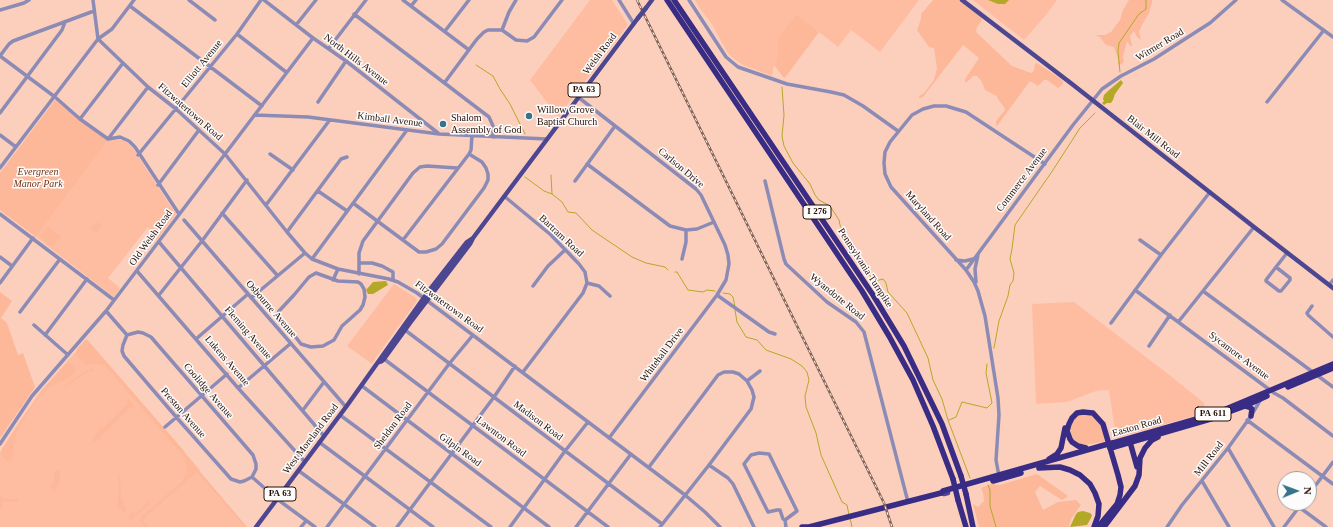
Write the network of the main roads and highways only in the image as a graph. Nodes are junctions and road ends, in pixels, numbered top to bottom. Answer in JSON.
{"nodes":[{"id":1,"x":652,"y":0,"type":"edge"},
{"id":2,"x":667,"y":0,"type":"edge"},
{"id":3,"x":674,"y":0,"type":"edge"},
{"id":4,"x":962,"y":0,"type":"edge"},
{"id":5,"x":533,"y":157,"type":"joint"},
{"id":6,"x":1331,"y":287,"type":"edge"},
{"id":7,"x":426,"y":299,"type":"junction"},
{"id":8,"x":379,"y":362,"type":"junction"},
{"id":9,"x":1333,"y":364,"type":"edge"},
{"id":10,"x":1333,"y":368,"type":"edge"},
{"id":11,"x":1315,"y":374,"type":"junction"},
{"id":12,"x":1262,"y":396,"type":"junction"},
{"id":13,"x":1245,"y":406,"type":"junction"},
{"id":14,"x":1249,"y":418,"type":"road end"},
{"id":15,"x":1179,"y":429,"type":"junction"},
{"id":16,"x":1130,"y":442,"type":"junction"},
{"id":17,"x":1111,"y":445,"type":"junction"},
{"id":18,"x":1087,"y":450,"type":"junction"},
{"id":19,"x":1046,"y":462,"type":"junction"},
{"id":20,"x":1039,"y":468,"type":"junction"},
{"id":21,"x":1000,"y":477,"type":"junction"},
{"id":22,"x":1137,"y":479,"type":"junction"},
{"id":23,"x":940,"y":493,"type":"junction"},
{"id":24,"x":948,"y":493,"type":"joint"},
{"id":25,"x":958,"y":500,"type":"junction"},
{"id":26,"x":1117,"y":510,"type":"junction"},
{"id":27,"x":256,"y":527,"type":"edge"},
{"id":28,"x":802,"y":527,"type":"edge"},
{"id":29,"x":809,"y":527,"type":"edge"},
{"id":30,"x":962,"y":527,"type":"edge"},
{"id":31,"x":966,"y":527,"type":"edge"},
{"id":32,"x":973,"y":527,"type":"edge"},
{"id":33,"x":1094,"y":527,"type":"edge"},
{"id":34,"x":1098,"y":527,"type":"edge"},
{"id":35,"x":1104,"y":527,"type":"edge"}],
"edges":[{"from":1,"to":5,"type":"main road","name":"Welsh Road","number":"PA 63","bridge":true},
{"from":2,"to":25,"type":"highway","name":"Pennsylvania Turnpike","number":"I 276","bridge":true},
{"from":3,"to":32,"type":"highway","name":"Pennsylvania Turnpike","number":"I 276","bridge":true},
{"from":4,"to":6,"type":"main road","name":"Blair Mill Road"},
{"from":5,"to":7,"type":"main road","name":"West Moreland Road","number":"PA 63"},
{"from":7,"to":8,"type":"main road","name":"West Moreland Road","number":"PA 63"},
{"from":7,"to":8,"type":"main road","name":"West Moreland Road","number":"PA 63"},
{"from":8,"to":27,"type":"main road","name":"West Moreland Road","number":"PA 63"},
{"from":9,"to":11,"type":"highway","name":"Easton Road","number":"PA 611"},
{"from":10,"to":11,"type":"highway","name":"Easton Road","number":"PA 611"},
{"from":11,"to":12,"type":"highway","name":"Easton Road","number":"PA 611"},
{"from":12,"to":13,"type":"highway","name":"Easton Road","number":"PA 611"},
{"from":12,"to":17,"type":"highway","name":"Easton Road","number":"PA 611"},
{"from":13,"to":14,"type":"highway"},
{"from":13,"to":15,"type":"highway","name":"Easton Road","number":"PA 611"},
{"from":15,"to":16,"type":"highway","name":"Easton Road","number":"PA 611"},
{"from":15,"to":22,"type":"highway"},
{"from":16,"to":17,"type":"highway","name":"Easton Road","number":"PA 611"},
{"from":16,"to":22,"type":"highway"},
{"from":17,"to":18,"type":"highway","name":"Easton Road","number":"PA 611"},
{"from":17,"to":20,"type":"highway","name":"Easton Road","number":"PA 611"},
{"from":18,"to":19,"type":"highway","name":"Easton Road","number":"PA 611"},
{"from":18,"to":34,"type":"highway"},
{"from":19,"to":21,"type":"highway","name":"Easton Road","number":"PA 611"},
{"from":19,"to":26,"type":"highway"},
{"from":20,"to":21,"type":"highway","name":"Easton Road","number":"PA 611"},
{"from":20,"to":33,"type":"highway"},
{"from":21,"to":23,"type":"highway","name":"Easton Road","number":"PA 611"},
{"from":21,"to":24,"type":"highway","name":"Easton Road","number":"PA 611"},
{"from":22,"to":26,"type":"highway"},
{"from":23,"to":24,"type":"main road","name":"Easton Road","number":"PA 611"},
{"from":23,"to":29,"type":"highway","name":"Easton Road","number":"PA 611"},
{"from":25,"to":30,"type":"highway"},
{"from":25,"to":31,"type":"highway","name":"Pennsylvania Turnpike","number":"I 276"},
{"from":26,"to":35,"type":"highway"},
{"from":28,"to":29,"type":"highway","name":"Easton Road","number":"PA 611"}]}
